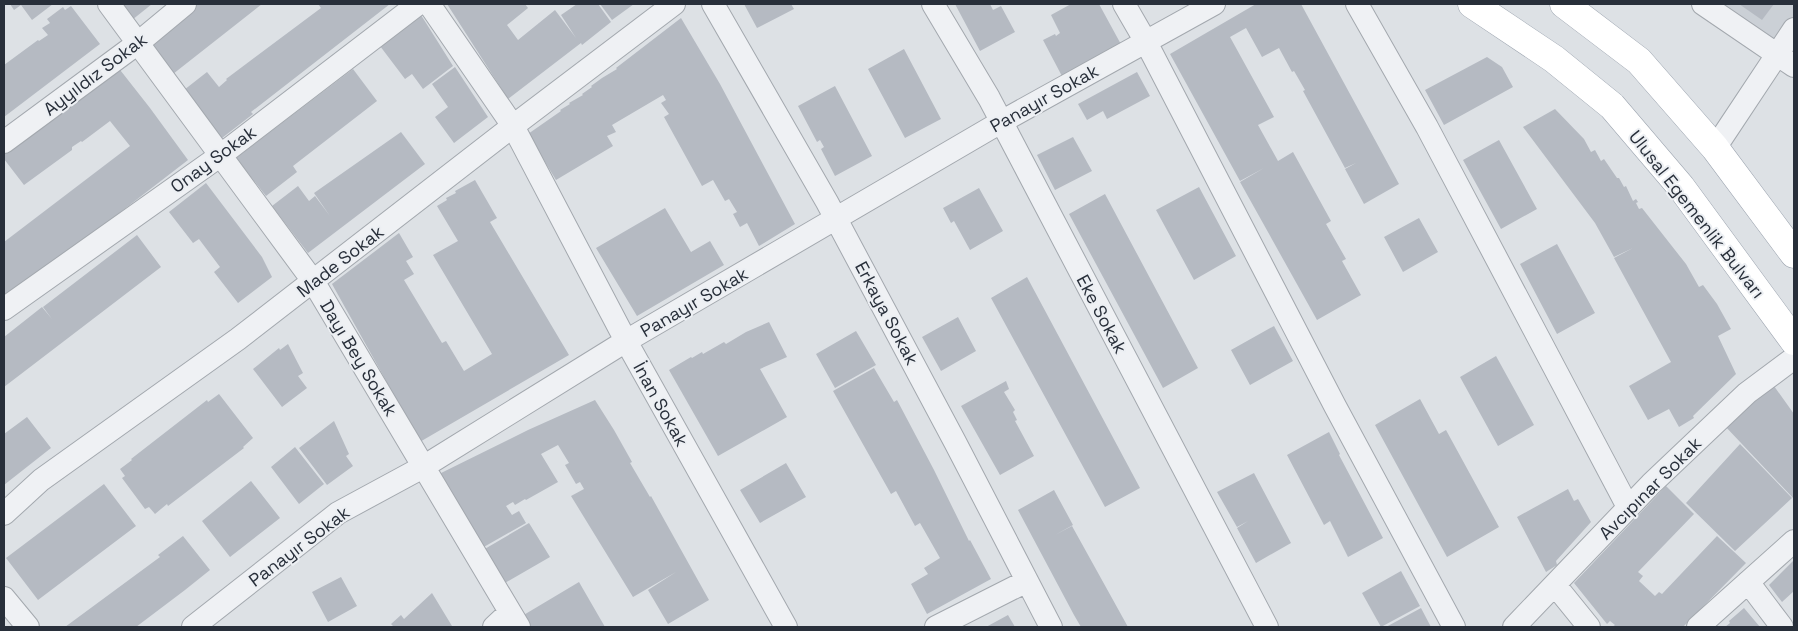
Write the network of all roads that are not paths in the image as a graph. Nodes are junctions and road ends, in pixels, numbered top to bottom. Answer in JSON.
{"nodes":[{"id":1,"x":109,"y":4,"type":"edge"},
{"id":2,"x":185,"y":4,"type":"edge"},
{"id":3,"x":418,"y":4,"type":"edge"},
{"id":4,"x":428,"y":4,"type":"edge"},
{"id":5,"x":674,"y":4,"type":"edge"},
{"id":6,"x":713,"y":4,"type":"edge"},
{"id":7,"x":933,"y":4,"type":"edge"},
{"id":8,"x":1124,"y":4,"type":"edge"},
{"id":9,"x":1214,"y":4,"type":"edge"},
{"id":10,"x":1357,"y":4,"type":"edge"},
{"id":11,"x":1472,"y":4,"type":"edge"},
{"id":12,"x":1564,"y":4,"type":"edge"},
{"id":13,"x":1703,"y":4,"type":"edge"},
{"id":14,"x":1794,"y":29,"type":"edge"},
{"id":15,"x":1146,"y":42,"type":"junction"},
{"id":16,"x":138,"y":43,"type":"junction"},
{"id":17,"x":1786,"y":60,"type":"edge"},
{"id":18,"x":1001,"y":122,"type":"junction"},
{"id":19,"x":513,"y":126,"type":"junction"},
{"id":20,"x":4,"y":142,"type":"edge"},
{"id":21,"x":1715,"y":148,"type":"junction"},
{"id":22,"x":221,"y":155,"type":"junction"},
{"id":23,"x":836,"y":219,"type":"junction"},
{"id":24,"x":1794,"y":254,"type":"edge"},
{"id":25,"x":313,"y":281,"type":"junction"},
{"id":26,"x":4,"y":308,"type":"edge"},
{"id":27,"x":626,"y":341,"type":"junction"},
{"id":28,"x":1794,"y":341,"type":"edge"},
{"id":29,"x":1794,"y":358,"type":"edge"},
{"id":30,"x":423,"y":467,"type":"junction"},
{"id":31,"x":1628,"y":507,"type":"junction"},
{"id":32,"x":4,"y":514,"type":"edge"},
{"id":33,"x":1794,"y":541,"type":"edge"},
{"id":34,"x":1027,"y":580,"type":"junction"},
{"id":35,"x":1748,"y":582,"type":"junction"},
{"id":36,"x":1555,"y":585,"type":"junction"},
{"id":37,"x":4,"y":598,"type":"edge"},
{"id":38,"x":515,"y":620,"type":"edge"},
{"id":39,"x":28,"y":627,"type":"edge"},
{"id":40,"x":193,"y":627,"type":"edge"},
{"id":41,"x":494,"y":627,"type":"edge"},
{"id":42,"x":786,"y":627,"type":"edge"},
{"id":43,"x":936,"y":627,"type":"edge"},
{"id":44,"x":1051,"y":627,"type":"edge"},
{"id":45,"x":1267,"y":627,"type":"edge"},
{"id":46,"x":1454,"y":627,"type":"edge"},
{"id":47,"x":1514,"y":627,"type":"edge"},
{"id":48,"x":1589,"y":627,"type":"edge"},
{"id":49,"x":1698,"y":627,"type":"edge"},
{"id":50,"x":1782,"y":627,"type":"edge"}],
"edges":[{"from":1,"to":16,"type":"street","name":"Dayı Bey Sokak"},
{"from":2,"to":16,"type":"street","name":"Ayyıldız Sokak"},
{"from":3,"to":22,"type":"street","name":"Onay Sokak"},
{"from":4,"to":19,"type":"street","name":"İnan Sokak"},
{"from":5,"to":19,"type":"street","name":"Made Sokak"},
{"from":6,"to":23,"type":"street","name":"Erkaya Sokak"},
{"from":7,"to":18,"type":"street","name":"Eke Sokak"},
{"from":8,"to":15,"type":"street"},
{"from":9,"to":15,"type":"street","name":"Panayır Sokak"},
{"from":10,"to":31,"type":"street"},
{"from":11,"to":28,"type":"main road","name":"Ulusal Egemenlik Bulvarı"},
{"from":12,"to":21,"type":"main road"},
{"from":13,"to":17,"type":"street"},
{"from":14,"to":17,"type":"street"},
{"from":15,"to":18,"type":"street","name":"Panayır Sokak"},
{"from":15,"to":46,"type":"street"},
{"from":16,"to":20,"type":"street","name":"Ayyıldız Sokak"},
{"from":16,"to":22,"type":"street","name":"Dayı Bey Sokak"},
{"from":17,"to":21,"type":"street"},
{"from":18,"to":23,"type":"street","name":"Panayır Sokak"},
{"from":18,"to":45,"type":"street","name":"Eke Sokak"},
{"from":19,"to":25,"type":"street","name":"Made Sokak"},
{"from":19,"to":27,"type":"street","name":"İnan Sokak"},
{"from":21,"to":24,"type":"main road"},
{"from":22,"to":25,"type":"street","name":"Dayı Bey Sokak"},
{"from":22,"to":26,"type":"street","name":"Onay Sokak"},
{"from":23,"to":27,"type":"street","name":"Panayır Sokak"},
{"from":23,"to":34,"type":"street","name":"Erkaya Sokak"},
{"from":25,"to":30,"type":"street","name":"Dayı Bey Sokak"},
{"from":25,"to":32,"type":"street","name":"Made Sokak"},
{"from":27,"to":30,"type":"street","name":"Panayır Sokak"},
{"from":27,"to":42,"type":"street","name":"İnan Sokak"},
{"from":29,"to":31,"type":"street","name":"Avcıpınar Sokak"},
{"from":30,"to":38,"type":"street","name":"Dayı Bey Sokak"},
{"from":30,"to":40,"type":"street","name":"Panayır Sokak"},
{"from":31,"to":36,"type":"street","name":"Avcıpınar Sokak"},
{"from":33,"to":35,"type":"street"},
{"from":34,"to":43,"type":"street"},
{"from":34,"to":44,"type":"street","name":"Erkaya Sokak"},
{"from":35,"to":49,"type":"street"},
{"from":35,"to":50,"type":"street"},
{"from":36,"to":47,"type":"street","name":"Avcıpınar Sokak"},
{"from":36,"to":48,"type":"street"},
{"from":37,"to":39,"type":"street"},
{"from":38,"to":41,"type":"street"}]}
